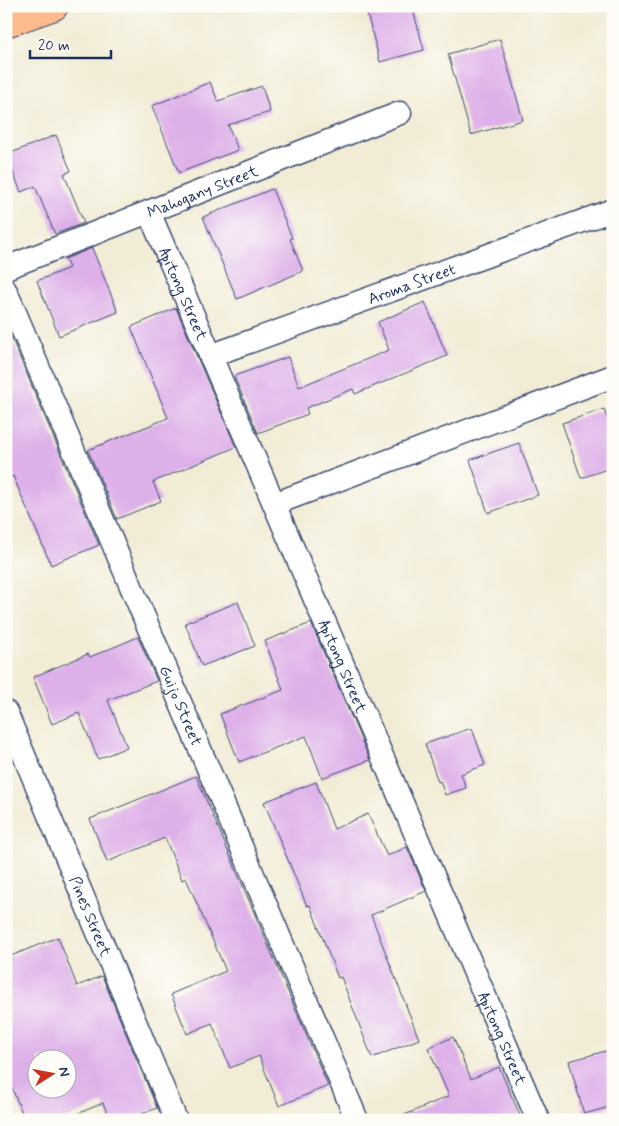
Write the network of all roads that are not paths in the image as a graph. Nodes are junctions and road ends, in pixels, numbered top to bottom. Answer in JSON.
{"nodes":[{"id":1,"x":54,"y":6,"type":"edge"},
{"id":2,"x":6,"y":23,"type":"edge"},
{"id":3,"x":400,"y":113,"type":"dead end"},
{"id":4,"x":613,"y":210,"type":"edge"},
{"id":5,"x":149,"y":212,"type":"junction"},
{"id":6,"x":6,"y":268,"type":"edge"},
{"id":7,"x":6,"y":291,"type":"edge"},
{"id":8,"x":210,"y":356,"type":"junction"},
{"id":9,"x":613,"y":376,"type":"edge"},
{"id":10,"x":274,"y":504,"type":"junction"},
{"id":11,"x":6,"y":712,"type":"edge"},
{"id":12,"x":176,"y":1120,"type":"edge"},
{"id":13,"x":357,"y":1120,"type":"edge"},
{"id":14,"x":538,"y":1120,"type":"edge"}],
"edges":[{"from":1,"to":2,"type":"main road"},
{"from":3,"to":5,"type":"street","name":"Mahogany Street"},
{"from":4,"to":8,"type":"street","name":"Aroma Street"},
{"from":5,"to":6,"type":"street","name":"Mahogany Street"},
{"from":5,"to":8,"type":"street","name":"Apitong Street"},
{"from":7,"to":13,"type":"street","name":"Guijo Street"},
{"from":8,"to":10,"type":"street","name":"Apitong Street"},
{"from":9,"to":10,"type":"street"},
{"from":10,"to":14,"type":"street","name":"Apitong Street"},
{"from":11,"to":12,"type":"street","name":"Pines Street"}]}
